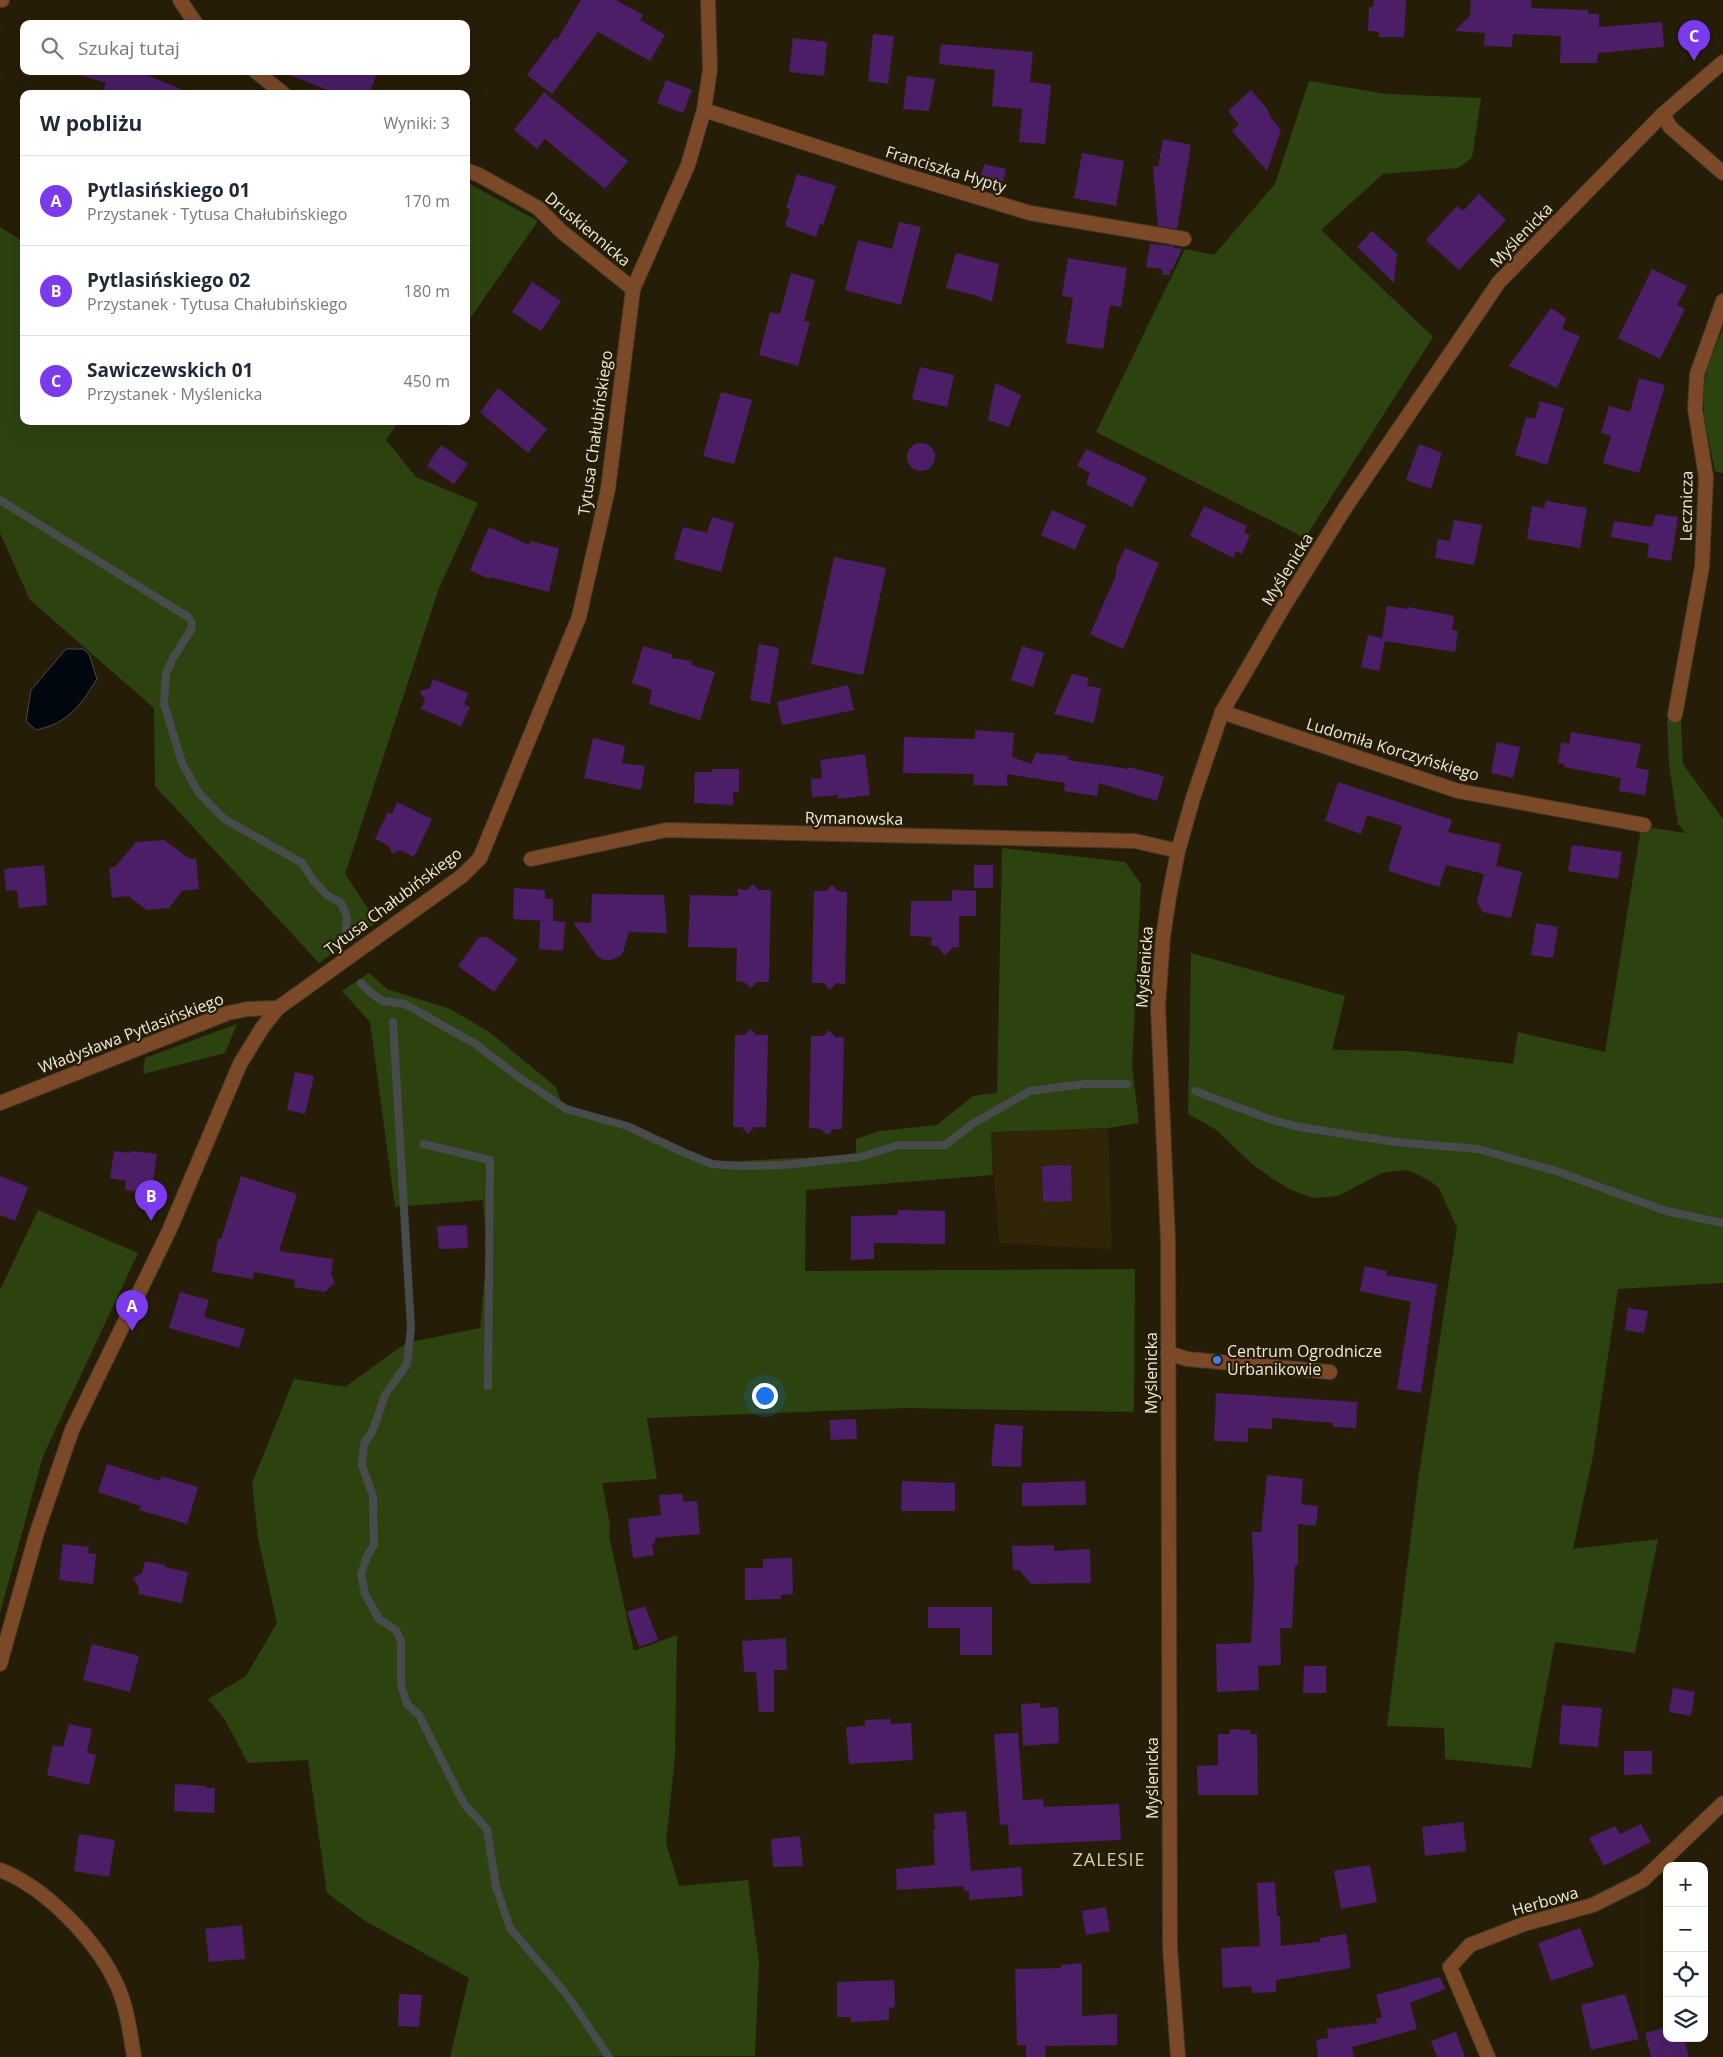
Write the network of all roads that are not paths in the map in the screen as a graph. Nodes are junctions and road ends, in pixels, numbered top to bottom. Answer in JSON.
{"nodes":[{"id":1,"x":180,"y":0,"type":"edge"},
{"id":2,"x":708,"y":0,"type":"edge"},
{"id":3,"x":193,"y":20,"type":"edge"},
{"id":4,"x":1723,"y":62,"type":"edge"},
{"id":5,"x":260,"y":75,"type":"edge"},
{"id":6,"x":279,"y":90,"type":"edge"},
{"id":7,"x":704,"y":110,"type":"junction"},
{"id":8,"x":1663,"y":114,"type":"junction"},
{"id":9,"x":470,"y":172,"type":"edge"},
{"id":10,"x":1723,"y":174,"type":"edge"},
{"id":11,"x":1184,"y":239,"type":"dead end"},
{"id":12,"x":633,"y":289,"type":"junction"},
{"id":13,"x":1723,"y":301,"type":"edge"},
{"id":14,"x":1222,"y":712,"type":"junction"},
{"id":15,"x":1675,"y":715,"type":"dead end"},
{"id":16,"x":1644,"y":825,"type":"dead end"},
{"id":17,"x":1178,"y":851,"type":"junction"},
{"id":18,"x":531,"y":859,"type":"dead end"},
{"id":19,"x":278,"y":1008,"type":"junction"},
{"id":20,"x":0,"y":1103,"type":"edge"},
{"id":21,"x":1168,"y":1353,"type":"junction"},
{"id":22,"x":1330,"y":1372,"type":"dead end"},
{"id":23,"x":0,"y":1664,"type":"edge"},
{"id":24,"x":1723,"y":1802,"type":"edge"},
{"id":25,"x":0,"y":1870,"type":"edge"},
{"id":26,"x":134,"y":2057,"type":"edge"},
{"id":27,"x":1178,"y":2057,"type":"edge"},
{"id":28,"x":1488,"y":2057,"type":"edge"}],
"edges":[{"from":1,"to":3,"type":"street"},
{"from":2,"to":7,"type":"street","name":"Tytusa Chałubińskiego"},
{"from":4,"to":8,"type":"street","name":"Myślenicka"},
{"from":5,"to":6,"type":"street"},
{"from":7,"to":11,"type":"street","name":"Franciszka Hypty"},
{"from":7,"to":12,"type":"street","name":"Tytusa Chałubińskiego"},
{"from":8,"to":10,"type":"street"},
{"from":8,"to":14,"type":"street","name":"Myślenicka"},
{"from":9,"to":12,"type":"street","name":"Druskiennicka"},
{"from":12,"to":19,"type":"street","name":"Tytusa Chałubińskiego"},
{"from":13,"to":15,"type":"street","name":"Lecznicza"},
{"from":14,"to":16,"type":"street","name":"Ludomiła Korczyńskiego"},
{"from":14,"to":17,"type":"street","name":"Myślenicka"},
{"from":17,"to":18,"type":"street","name":"Rymanowska"},
{"from":17,"to":21,"type":"street","name":"Myślenicka"},
{"from":19,"to":20,"type":"street","name":"Władysława Pytlasińskiego"},
{"from":19,"to":23,"type":"street","name":"Tytusa Chałubińskiego"},
{"from":21,"to":22,"type":"street"},
{"from":21,"to":27,"type":"street","name":"Myślenicka"},
{"from":24,"to":28,"type":"street","name":"Herbowa"},
{"from":25,"to":26,"type":"street"}]}
